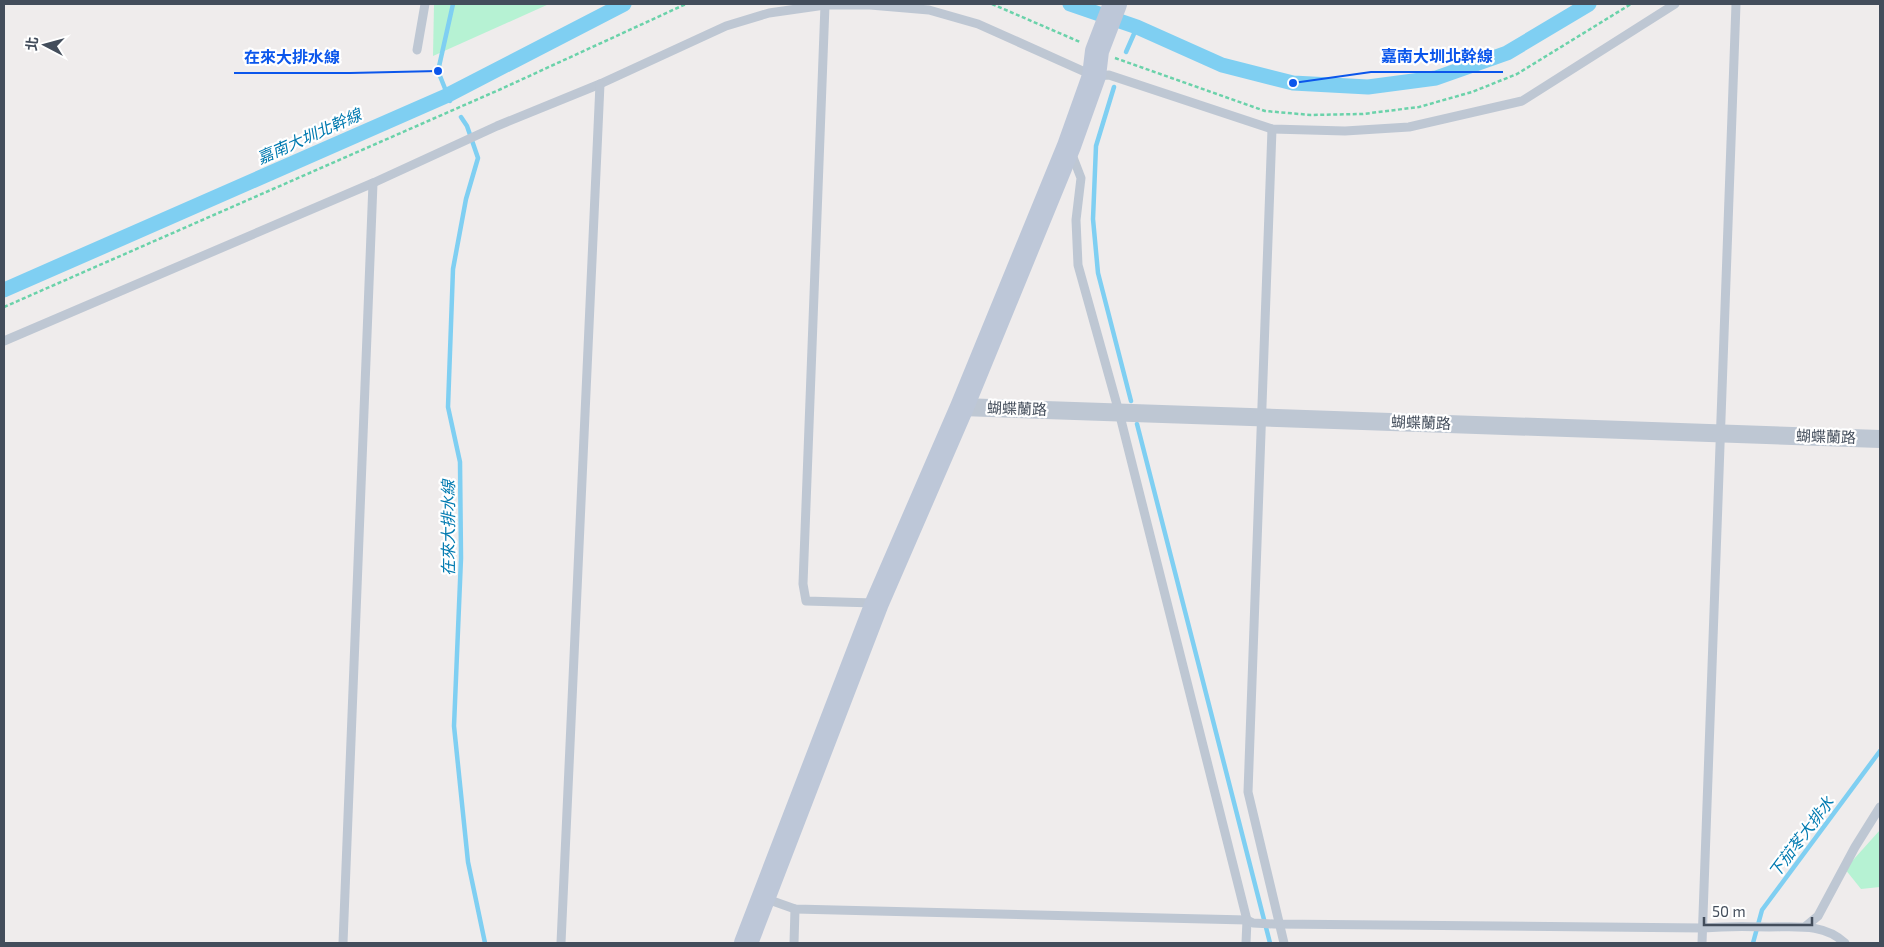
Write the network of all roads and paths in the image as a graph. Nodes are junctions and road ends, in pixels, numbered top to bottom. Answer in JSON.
{"nodes":[{"id":1,"x":425,"y":4,"type":"edge"},
{"id":2,"x":686,"y":4,"type":"edge"},
{"id":3,"x":992,"y":4,"type":"edge"},
{"id":4,"x":1115,"y":4,"type":"edge"},
{"id":5,"x":1631,"y":4,"type":"edge"},
{"id":6,"x":1674,"y":4,"type":"edge"},
{"id":7,"x":1736,"y":4,"type":"edge"},
{"id":8,"x":825,"y":6,"type":"junction"},
{"id":9,"x":417,"y":50,"type":"dead end"},
{"id":10,"x":1097,"y":51,"type":"junction"},
{"id":11,"x":1094,"y":76,"type":"junction"},
{"id":12,"x":600,"y":84,"type":"junction"},
{"id":13,"x":1272,"y":129,"type":"junction"},
{"id":14,"x":1069,"y":146,"type":"junction"},
{"id":15,"x":373,"y":183,"type":"junction"},
{"id":16,"x":4,"y":307,"type":"edge"},
{"id":17,"x":4,"y":341,"type":"edge"},
{"id":18,"x":962,"y":407,"type":"junction"},
{"id":19,"x":1119,"y":412,"type":"junction"},
{"id":20,"x":1262,"y":417,"type":"junction"},
{"id":21,"x":1722,"y":433,"type":"junction"},
{"id":22,"x":1880,"y":439,"type":"edge"},
{"id":23,"x":877,"y":603,"type":"junction"},
{"id":24,"x":1880,"y":807,"type":"edge"},
{"id":25,"x":764,"y":898,"type":"junction"},
{"id":26,"x":795,"y":909,"type":"junction"},
{"id":27,"x":1250,"y":922,"type":"junction"},
{"id":28,"x":1276,"y":924,"type":"junction"},
{"id":29,"x":1806,"y":926,"type":"junction"},
{"id":30,"x":1703,"y":928,"type":"junction"},
{"id":31,"x":342,"y":943,"type":"edge"},
{"id":32,"x":561,"y":943,"type":"edge"},
{"id":33,"x":746,"y":943,"type":"edge"},
{"id":34,"x":794,"y":943,"type":"edge"},
{"id":35,"x":1246,"y":943,"type":"edge"},
{"id":36,"x":1284,"y":943,"type":"edge"},
{"id":37,"x":1702,"y":943,"type":"edge"},
{"id":38,"x":1845,"y":943,"type":"edge"}],
"edges":[{"from":1,"to":9,"type":"lane"},
{"from":2,"to":16,"type":"path"},
{"from":3,"to":10,"type":"path"},
{"from":4,"to":10,"type":"main road"},
{"from":5,"to":10,"type":"path"},
{"from":6,"to":13,"type":"lane"},
{"from":7,"to":21,"type":"lane"},
{"from":8,"to":11,"type":"lane"},
{"from":8,"to":12,"type":"lane"},
{"from":8,"to":23,"type":"lane"},
{"from":10,"to":11,"type":"main road"},
{"from":11,"to":13,"type":"lane"},
{"from":11,"to":14,"type":"main road"},
{"from":12,"to":15,"type":"lane"},
{"from":12,"to":32,"type":"lane"},
{"from":13,"to":20,"type":"lane"},
{"from":14,"to":18,"type":"main road"},
{"from":14,"to":19,"type":"lane"},
{"from":15,"to":17,"type":"lane"},
{"from":15,"to":31,"type":"lane"},
{"from":18,"to":19,"type":"street","name":"蝴蝶蘭路"},
{"from":18,"to":23,"type":"main road"},
{"from":19,"to":20,"type":"street","name":"蝴蝶蘭路"},
{"from":19,"to":27,"type":"lane"},
{"from":20,"to":21,"type":"street","name":"蝴蝶蘭路"},
{"from":20,"to":28,"type":"lane"},
{"from":21,"to":22,"type":"street","name":"蝴蝶蘭路"},
{"from":21,"to":30,"type":"lane"},
{"from":23,"to":25,"type":"main road"},
{"from":24,"to":29,"type":"lane"},
{"from":25,"to":26,"type":"lane"},
{"from":25,"to":33,"type":"main road"},
{"from":26,"to":27,"type":"lane"},
{"from":26,"to":34,"type":"lane"},
{"from":27,"to":28,"type":"lane"},
{"from":27,"to":35,"type":"lane"},
{"from":28,"to":30,"type":"lane"},
{"from":28,"to":36,"type":"lane"},
{"from":29,"to":30,"type":"lane"},
{"from":29,"to":38,"type":"lane"},
{"from":30,"to":37,"type":"lane"}]}
